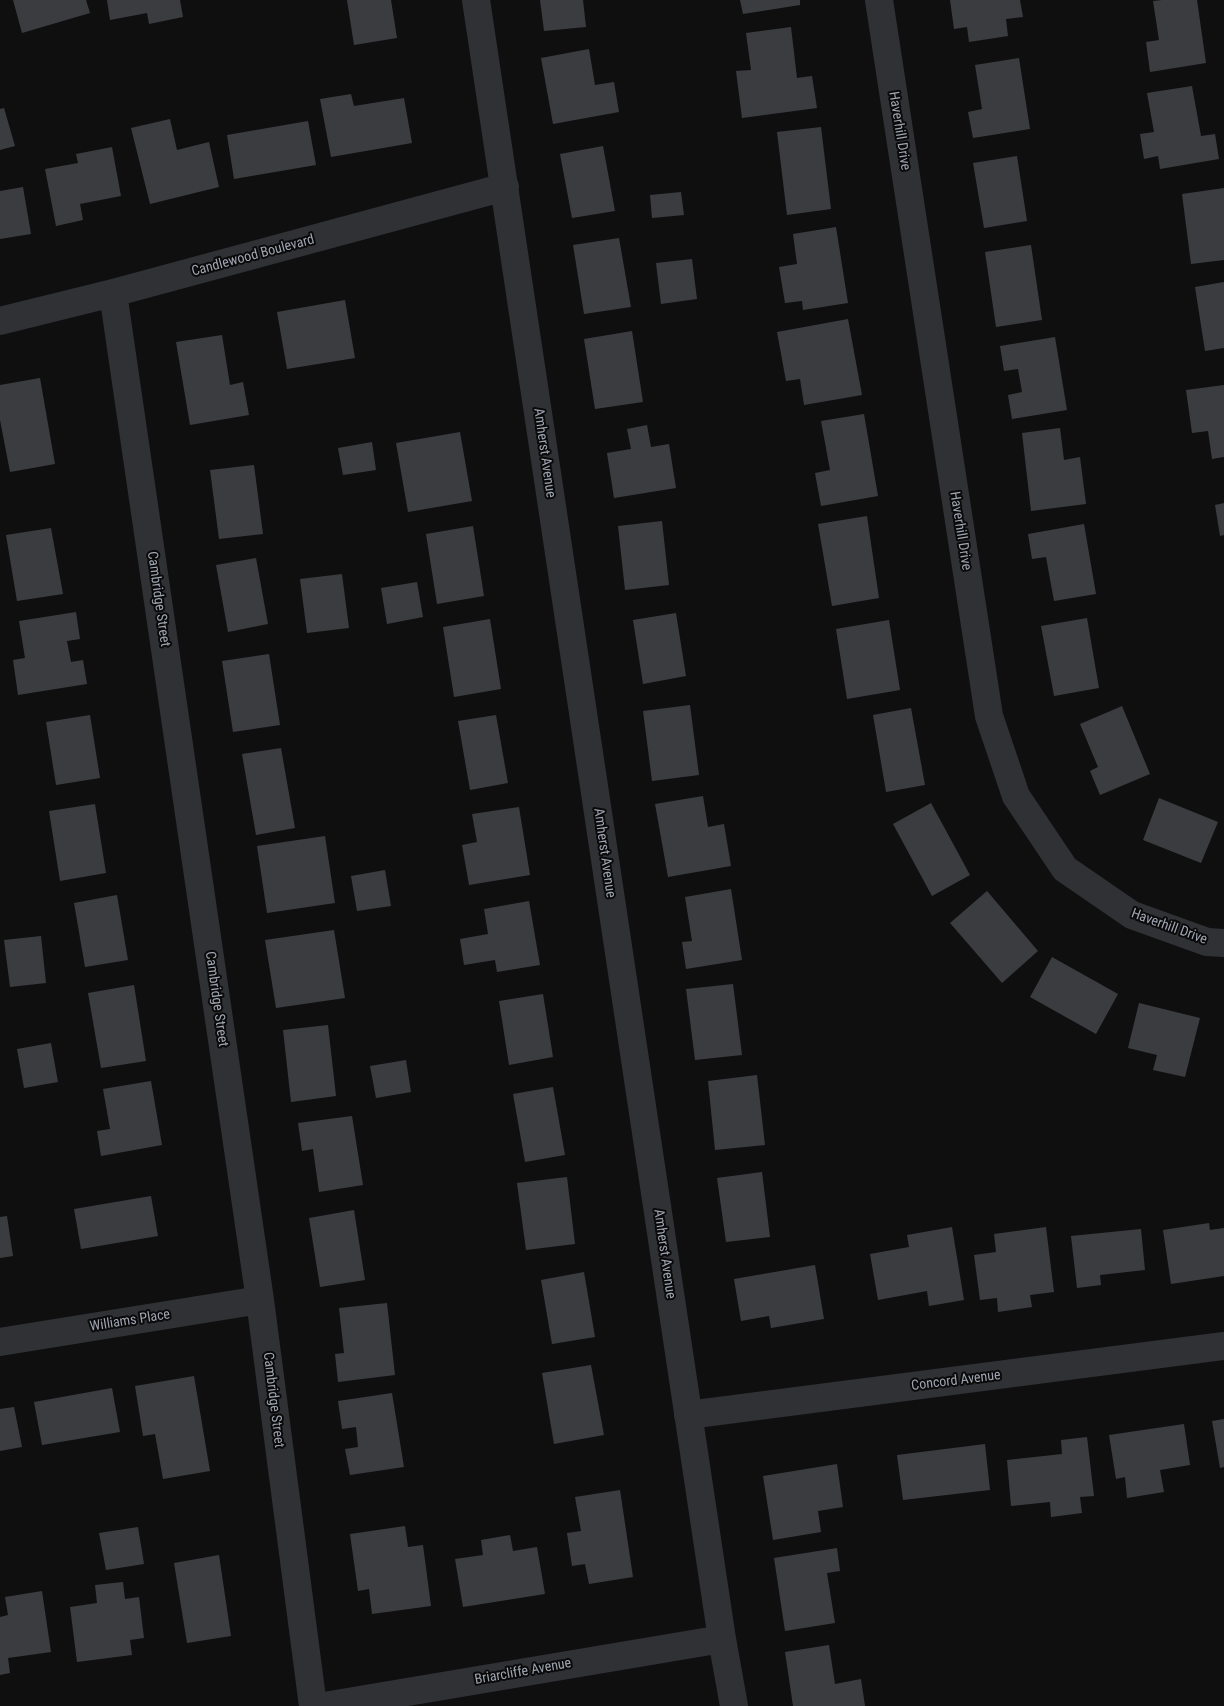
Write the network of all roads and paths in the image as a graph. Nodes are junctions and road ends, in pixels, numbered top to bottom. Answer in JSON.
{"nodes":[{"id":1,"x":476,"y":0,"type":"edge"},
{"id":2,"x":879,"y":0,"type":"edge"},
{"id":3,"x":505,"y":187,"type":"junction"},
{"id":4,"x":113,"y":294,"type":"junction"},
{"id":5,"x":0,"y":321,"type":"edge"},
{"id":6,"x":1224,"y":943,"type":"edge"},
{"id":7,"x":260,"y":1300,"type":"junction"},
{"id":8,"x":0,"y":1342,"type":"edge"},
{"id":9,"x":1224,"y":1346,"type":"edge"},
{"id":10,"x":688,"y":1416,"type":"junction"},
{"id":11,"x":722,"y":1639,"type":"junction"},
{"id":12,"x":313,"y":1706,"type":"edge"},
{"id":13,"x":324,"y":1706,"type":"edge"},
{"id":14,"x":734,"y":1706,"type":"edge"}],
"edges":[{"from":1,"to":3,"type":"street","name":"Amherst Avenue"},
{"from":2,"to":6,"type":"street","name":"Haverhill Drive"},
{"from":3,"to":4,"type":"street","name":"Candlewood Boulevard"},
{"from":3,"to":10,"type":"street","name":"Amherst Avenue"},
{"from":4,"to":5,"type":"street","name":"Candlewood Boulevard"},
{"from":4,"to":7,"type":"street","name":"Cambridge Street"},
{"from":7,"to":8,"type":"street","name":"Williams Place"},
{"from":7,"to":12,"type":"street","name":"Cambridge Street"},
{"from":9,"to":10,"type":"street","name":"Concord Avenue"},
{"from":10,"to":11,"type":"street","name":"Amherst Avenue"},
{"from":11,"to":13,"type":"street","name":"Briarcliffe Avenue"},
{"from":11,"to":14,"type":"street","name":"Amherst Avenue"}]}
